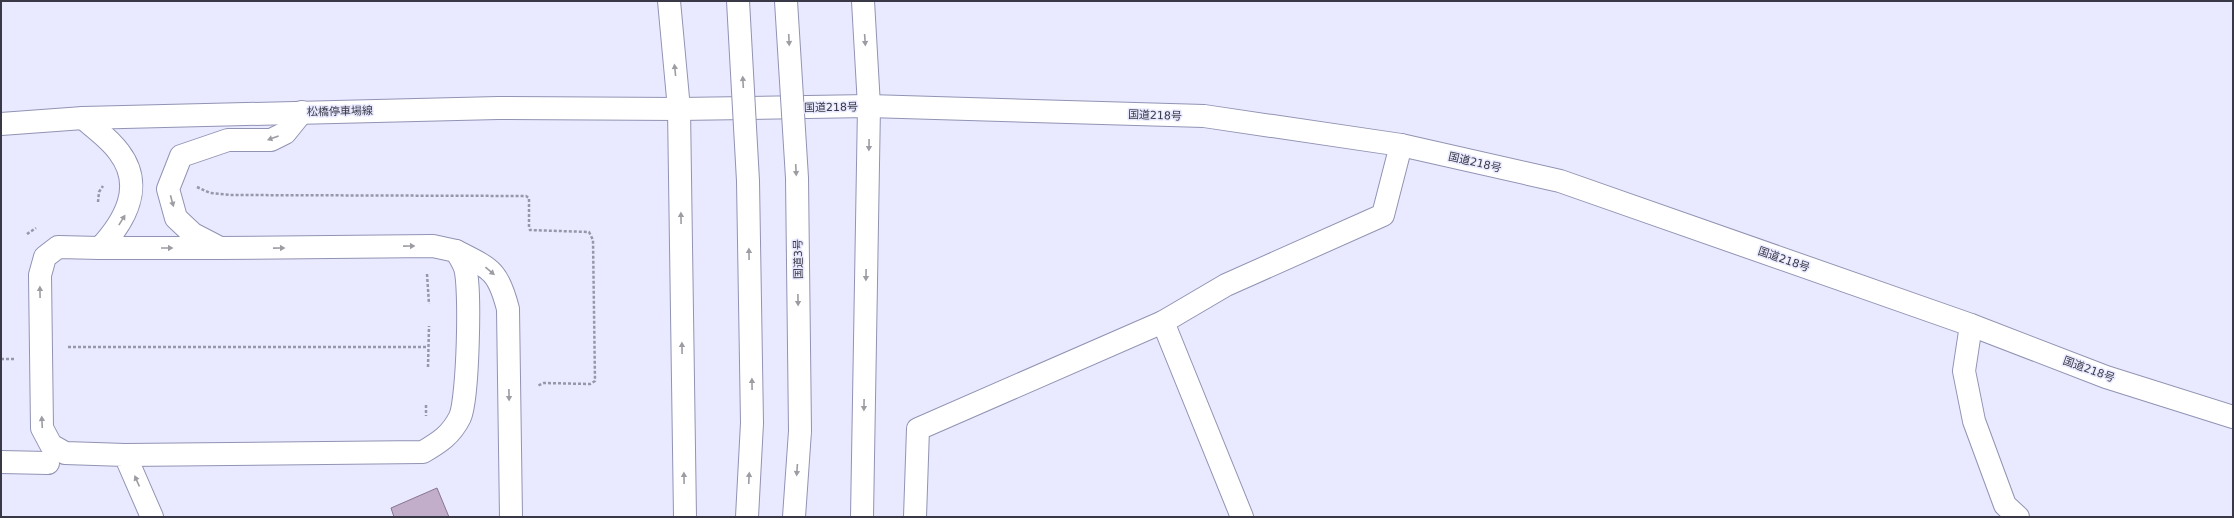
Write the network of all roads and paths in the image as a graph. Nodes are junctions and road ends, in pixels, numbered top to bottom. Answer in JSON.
{"nodes":[{"id":1,"x":669,"y":1,"type":"edge"},
{"id":2,"x":738,"y":1,"type":"edge"},
{"id":3,"x":786,"y":1,"type":"edge"},
{"id":4,"x":863,"y":1,"type":"edge"},
{"id":5,"x":869,"y":106,"type":"junction"},
{"id":6,"x":679,"y":109,"type":"junction"},
{"id":7,"x":302,"y":112,"type":"junction"},
{"id":8,"x":84,"y":118,"type":"junction"},
{"id":9,"x":1,"y":124,"type":"edge"},
{"id":10,"x":1401,"y":144,"type":"junction"},
{"id":11,"x":100,"y":248,"type":"junction"},
{"id":12,"x":220,"y":248,"type":"junction"},
{"id":13,"x":456,"y":251,"type":"junction"},
{"id":14,"x":1163,"y":322,"type":"junction"},
{"id":15,"x":1971,"y":325,"type":"junction"},
{"id":16,"x":429,"y":326,"type":"dead end"},
{"id":17,"x":68,"y":347,"type":"dead end"},
{"id":18,"x":428,"y":347,"type":"junction"},
{"id":19,"x":428,"y":367,"type":"dead end"},
{"id":20,"x":2233,"y":417,"type":"edge"},
{"id":21,"x":125,"y":455,"type":"junction"},
{"id":22,"x":1,"y":462,"type":"edge"},
{"id":23,"x":48,"y":463,"type":"dead end"},
{"id":24,"x":152,"y":517,"type":"edge"},
{"id":25,"x":511,"y":517,"type":"edge"},
{"id":26,"x":685,"y":517,"type":"edge"},
{"id":27,"x":747,"y":517,"type":"edge"},
{"id":28,"x":794,"y":517,"type":"edge"},
{"id":29,"x":862,"y":517,"type":"edge"},
{"id":30,"x":915,"y":517,"type":"edge"},
{"id":31,"x":1242,"y":517,"type":"edge"},
{"id":32,"x":2018,"y":517,"type":"edge"}],
"edges":[{"from":6,"to":1,"type":"main road","one_way":true},
{"from":27,"to":2,"type":"main road","one_way":true,"bridge":true},
{"from":3,"to":28,"type":"main road","name":"国道3号","one_way":true,"bridge":true},
{"from":4,"to":5,"type":"main road","one_way":true},
{"from":5,"to":6,"type":"main road","name":"国道218号"},
{"from":5,"to":10,"type":"main road","name":"国道218号"},
{"from":5,"to":29,"type":"main road","one_way":true},
{"from":6,"to":7,"type":"main road","name":"松橋停車場線"},
{"from":26,"to":6,"type":"main road","one_way":true},
{"from":7,"to":8,"type":"main road","name":"松橋停車場線"},
{"from":7,"to":12,"type":"main road","one_way":true},
{"from":8,"to":9,"type":"main road","name":"松橋停車場線"},
{"from":11,"to":8,"type":"main road","one_way":true},
{"from":10,"to":14,"type":"main road"},
{"from":10,"to":15,"type":"main road","name":"国道218号"},
{"from":11,"to":12,"type":"main road","one_way":true},
{"from":21,"to":11,"type":"main road","one_way":true},
{"from":12,"to":13,"type":"main road","one_way":true},
{"from":13,"to":21,"type":"main road"},
{"from":13,"to":25,"type":"main road","one_way":true},
{"from":14,"to":30,"type":"main road"},
{"from":14,"to":31,"type":"main road"},
{"from":15,"to":20,"type":"main road","name":"国道218号"},
{"from":15,"to":32,"type":"main road"},
{"from":16,"to":18,"type":"path"},
{"from":17,"to":18,"type":"path"},
{"from":18,"to":19,"type":"path"},
{"from":24,"to":21,"type":"main road","one_way":true},
{"from":22,"to":23,"type":"main road"}]}
